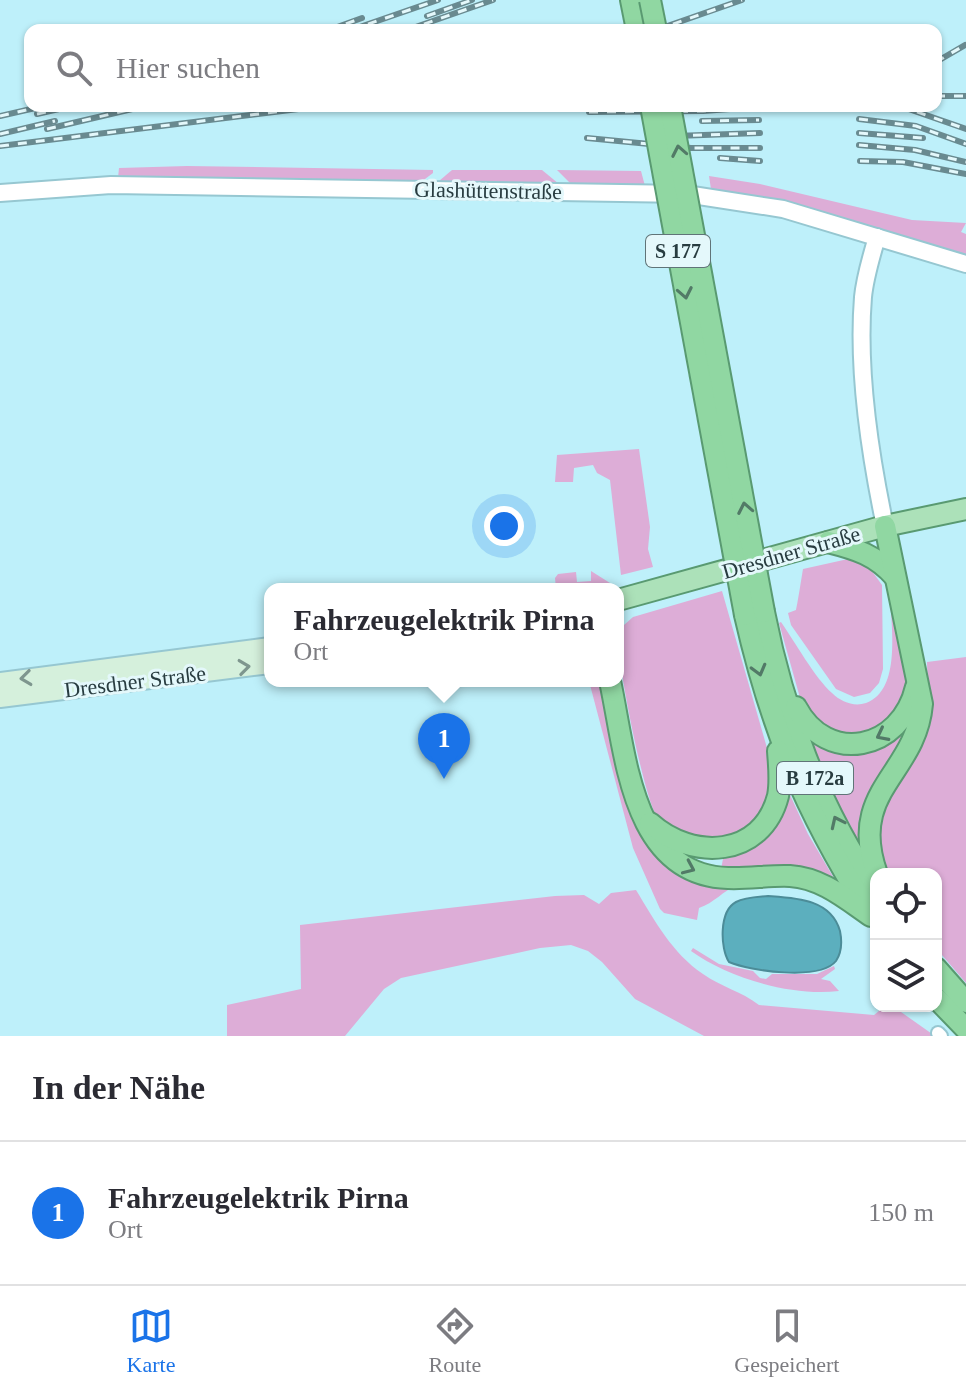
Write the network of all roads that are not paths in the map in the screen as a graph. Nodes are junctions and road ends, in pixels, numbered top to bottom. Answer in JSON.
{"nodes":[{"id":1,"x":631,"y":0,"type":"edge"},
{"id":2,"x":650,"y":0,"type":"edge"},
{"id":3,"x":636,"y":24,"type":"edge"},
{"id":4,"x":655,"y":24,"type":"edge"},
{"id":5,"x":652,"y":112,"type":"edge"},
{"id":6,"x":671,"y":112,"type":"edge"},
{"id":7,"x":0,"y":193,"type":"edge"},
{"id":8,"x":877,"y":237,"type":"junction"},
{"id":9,"x":966,"y":264,"type":"edge"},
{"id":10,"x":966,"y":509,"type":"edge"},
{"id":11,"x":885,"y":526,"type":"junction"},
{"id":12,"x":828,"y":542,"type":"junction"},
{"id":13,"x":895,"y":577,"type":"junction"},
{"id":14,"x":624,"y":598,"type":"edge"},
{"id":15,"x":755,"y":614,"type":"junction"},
{"id":16,"x":264,"y":648,"type":"edge"},
{"id":17,"x":774,"y":657,"type":"junction"},
{"id":18,"x":264,"y":665,"type":"edge"},
{"id":19,"x":917,"y":671,"type":"junction"},
{"id":20,"x":0,"y":682,"type":"edge"},
{"id":21,"x":611,"y":687,"type":"edge"},
{"id":22,"x":0,"y":698,"type":"edge"},
{"id":23,"x":774,"y":724,"type":"junction"},
{"id":24,"x":641,"y":811,"type":"junction"},
{"id":25,"x":876,"y":868,"type":"edge"},
{"id":26,"x":870,"y":880,"type":"edge"},
{"id":27,"x":870,"y":913,"type":"edge"},
{"id":28,"x":870,"y":916,"type":"edge"},
{"id":29,"x":942,"y":975,"type":"edge"},
{"id":30,"x":966,"y":1002,"type":"edge"},
{"id":31,"x":942,"y":1004,"type":"edge"},
{"id":32,"x":966,"y":1029,"type":"edge"}],
"edges":[{"from":1,"to":3,"type":"highway"},
{"from":2,"to":4,"type":"highway","bridge":true},
{"from":5,"to":15,"type":"highway","number":"S 177","one_way":true,"bridge":true},
{"from":15,"to":6,"type":"highway","number":"S 177","one_way":true,"bridge":true},
{"from":7,"to":8,"type":"street","name":"Glashüttenstraße"},
{"from":8,"to":9,"type":"street","name":"Glashüttenstraße"},
{"from":8,"to":11,"type":"street"},
{"from":10,"to":11,"type":"main road","name":"Dresdner Straße"},
{"from":11,"to":12,"type":"main road","name":"Dresdner Straße"},
{"from":11,"to":13,"type":"highway"},
{"from":12,"to":13,"type":"highway"},
{"from":12,"to":14,"type":"main road","name":"Dresdner Straße"},
{"from":13,"to":19,"type":"highway"},
{"from":15,"to":17,"type":"highway","number":"B 172a"},
{"from":15,"to":23,"type":"highway","number":"B 172a","one_way":true},
{"from":16,"to":20,"type":"main road","name":"Dresdner Straße","one_way":true},
{"from":19,"to":17,"type":"highway","one_way":true},
{"from":26,"to":17,"type":"highway","number":"B 172a","one_way":true},
{"from":22,"to":18,"type":"main road","name":"Dresdner Straße","one_way":true},
{"from":19,"to":25,"type":"highway"},
{"from":21,"to":24,"type":"highway"},
{"from":23,"to":24,"type":"highway"},
{"from":23,"to":27,"type":"highway","number":"B 172a"},
{"from":24,"to":28,"type":"highway","one_way":true},
{"from":29,"to":30,"type":"highway"},
{"from":31,"to":32,"type":"highway"}]}
